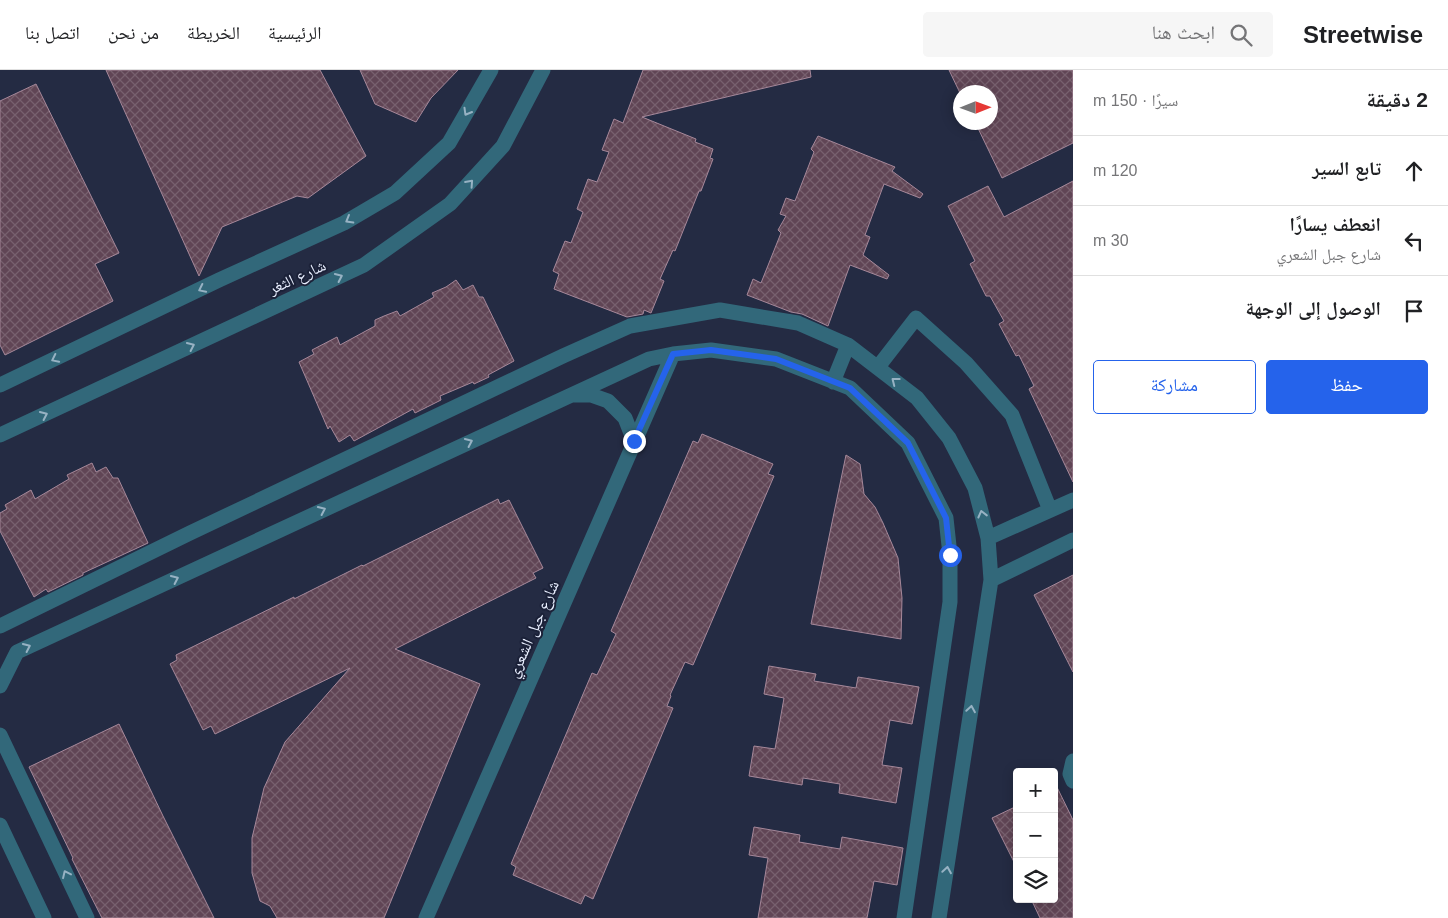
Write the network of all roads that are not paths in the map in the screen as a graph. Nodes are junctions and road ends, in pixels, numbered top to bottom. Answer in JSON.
{"nodes":[{"id":1,"x":491,"y":70,"type":"edge"},
{"id":2,"x":543,"y":70,"type":"edge"},
{"id":3,"x":848,"y":345,"type":"junction"},
{"id":4,"x":673,"y":354,"type":"junction"},
{"id":5,"x":878,"y":367,"type":"junction"},
{"id":6,"x":833,"y":382,"type":"junction"},
{"id":7,"x":0,"y":385,"type":"edge"},
{"id":8,"x":569,"y":396,"type":"junction"},
{"id":9,"x":0,"y":435,"type":"edge"},
{"id":10,"x":634,"y":441,"type":"junction"},
{"id":11,"x":1073,"y":500,"type":"edge"},
{"id":12,"x":1050,"y":510,"type":"junction"},
{"id":13,"x":988,"y":538,"type":"junction"},
{"id":14,"x":1073,"y":540,"type":"edge"},
{"id":15,"x":991,"y":580,"type":"junction"},
{"id":16,"x":0,"y":626,"type":"edge"},
{"id":17,"x":0,"y":686,"type":"edge"},
{"id":18,"x":0,"y":735,"type":"edge"},
{"id":19,"x":1073,"y":761,"type":"edge"},
{"id":20,"x":1073,"y":781,"type":"edge"},
{"id":21,"x":0,"y":825,"type":"edge"},
{"id":22,"x":44,"y":918,"type":"edge"},
{"id":23,"x":87,"y":918,"type":"edge"},
{"id":24,"x":426,"y":918,"type":"edge"},
{"id":25,"x":904,"y":918,"type":"edge"},
{"id":26,"x":939,"y":918,"type":"edge"}],
"edges":[{"from":1,"to":7,"type":"street","name":"شارع الثغر","one_way":true},
{"from":9,"to":2,"type":"street","name":"شارع الثغر","one_way":true},
{"from":3,"to":5,"type":"street"},
{"from":3,"to":6,"type":"street"},
{"from":3,"to":16,"type":"street"},
{"from":4,"to":6,"type":"street"},
{"from":4,"to":8,"type":"street"},
{"from":4,"to":10,"type":"street","name":"شارع جبل الشعري"},
{"from":5,"to":12,"type":"street"},
{"from":13,"to":5,"type":"street","one_way":true},
{"from":6,"to":25,"type":"street"},
{"from":8,"to":10,"type":"street"},
{"from":17,"to":8,"type":"street","one_way":true},
{"from":10,"to":24,"type":"street","name":"شارع جبل الشعري"},
{"from":11,"to":12,"type":"street"},
{"from":12,"to":13,"type":"street"},
{"from":13,"to":15,"type":"street"},
{"from":14,"to":15,"type":"street"},
{"from":26,"to":15,"type":"street","one_way":true},
{"from":23,"to":18,"type":"street","one_way":true},
{"from":19,"to":20,"type":"street"},
{"from":21,"to":22,"type":"street"}]}
